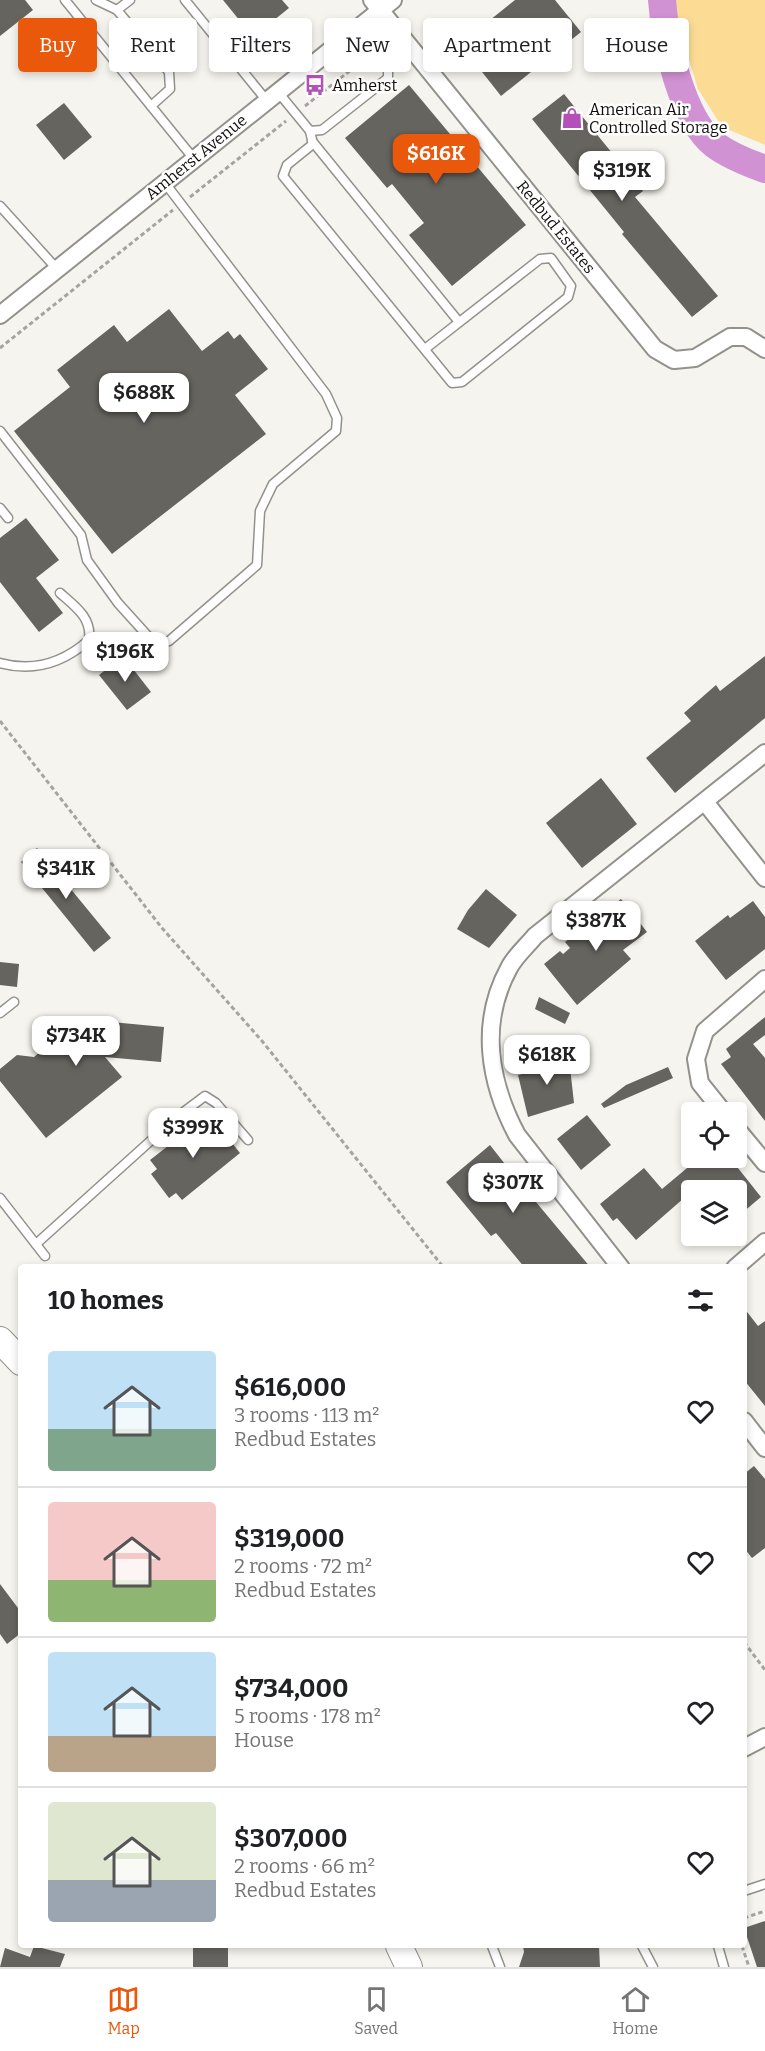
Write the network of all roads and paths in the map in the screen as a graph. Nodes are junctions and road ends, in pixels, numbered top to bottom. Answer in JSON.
{"nodes":[{"id":1,"x":64,"y":0,"type":"edge"},
{"id":2,"x":96,"y":0,"type":"edge"},
{"id":3,"x":130,"y":0,"type":"edge"},
{"id":4,"x":185,"y":0,"type":"edge"},
{"id":5,"x":382,"y":3,"type":"edge"},
{"id":6,"x":117,"y":10,"type":"junction"},
{"id":7,"x":368,"y":18,"type":"edge"},
{"id":8,"x":324,"y":55,"type":"edge"},
{"id":9,"x":388,"y":72,"type":"edge"},
{"id":10,"x":272,"y":96,"type":"junction"},
{"id":11,"x":151,"y":106,"type":"junction"},
{"id":12,"x":310,"y":131,"type":"junction"},
{"id":13,"x":312,"y":141,"type":"junction"},
{"id":14,"x":194,"y":159,"type":"junction"},
{"id":15,"x":165,"y":183,"type":"junction"},
{"id":16,"x":0,"y":206,"type":"edge"},
{"id":17,"x":57,"y":269,"type":"junction"},
{"id":18,"x":0,"y":315,"type":"edge"},
{"id":19,"x":459,"y":322,"type":"junction"},
{"id":20,"x":425,"y":349,"type":"junction"},
{"id":21,"x":765,"y":349,"type":"edge"},
{"id":22,"x":0,"y":430,"type":"edge"},
{"id":23,"x":0,"y":508,"type":"edge"},
{"id":24,"x":8,"y":518,"type":"dead end"},
{"id":25,"x":60,"y":593,"type":"dead end"},
{"id":26,"x":0,"y":663,"type":"edge"},
{"id":27,"x":0,"y":721,"type":"edge"},
{"id":28,"x":765,"y":753,"type":"edge"},
{"id":29,"x":705,"y":802,"type":"junction"},
{"id":30,"x":765,"y":878,"type":"edge"},
{"id":31,"x":765,"y":980,"type":"edge"},
{"id":32,"x":14,"y":1002,"type":"dead end"},
{"id":33,"x":0,"y":1013,"type":"edge"},
{"id":34,"x":715,"y":1102,"type":"edge"},
{"id":35,"x":248,"y":1140,"type":"dead end"},
{"id":36,"x":747,"y":1141,"type":"edge"},
{"id":37,"x":765,"y":1163,"type":"edge"},
{"id":38,"x":0,"y":1197,"type":"edge"},
{"id":39,"x":765,"y":1242,"type":"edge"},
{"id":40,"x":36,"y":1244,"type":"junction"},
{"id":41,"x":45,"y":1256,"type":"dead end"},
{"id":42,"x":441,"y":1264,"type":"edge"},
{"id":43,"x":618,"y":1264,"type":"edge"},
{"id":44,"x":740,"y":1264,"type":"edge"},
{"id":45,"x":0,"y":1340,"type":"edge"},
{"id":46,"x":18,"y":1359,"type":"edge"},
{"id":47,"x":747,"y":1425,"type":"edge"},
{"id":48,"x":765,"y":1448,"type":"edge"},
{"id":49,"x":747,"y":1646,"type":"edge"},
{"id":50,"x":765,"y":1670,"type":"edge"},
{"id":51,"x":765,"y":1737,"type":"edge"},
{"id":52,"x":747,"y":1746,"type":"edge"},
{"id":53,"x":765,"y":1884,"type":"edge"},
{"id":54,"x":747,"y":1890,"type":"edge"},
{"id":55,"x":765,"y":1911,"type":"edge"},
{"id":56,"x":747,"y":1917,"type":"edge"},
{"id":57,"x":400,"y":1948,"type":"edge"},
{"id":58,"x":493,"y":1948,"type":"edge"},
{"id":59,"x":643,"y":1948,"type":"edge"},
{"id":60,"x":719,"y":1948,"type":"edge"},
{"id":61,"x":743,"y":1948,"type":"edge"},
{"id":62,"x":409,"y":1967,"type":"edge"},
{"id":63,"x":500,"y":1967,"type":"edge"},
{"id":64,"x":653,"y":1967,"type":"edge"},
{"id":65,"x":724,"y":1967,"type":"edge"},
{"id":66,"x":748,"y":1967,"type":"edge"}],
"edges":[{"from":1,"to":11,"type":"lane"},
{"from":2,"to":6,"type":"lane"},
{"from":3,"to":6,"type":"lane"},
{"from":4,"to":10,"type":"lane"},
{"from":5,"to":7,"type":"street","name":"Amherst Avenue"},
{"from":5,"to":21,"type":"street","name":"Redbud Estates"},
{"from":6,"to":11,"type":"lane"},
{"from":8,"to":10,"type":"street","name":"Amherst Avenue"},
{"from":9,"to":12,"type":"lane"},
{"from":10,"to":12,"type":"lane"},
{"from":10,"to":14,"type":"street","name":"Amherst Avenue"},
{"from":11,"to":14,"type":"lane"},
{"from":12,"to":13,"type":"lane"},
{"from":13,"to":19,"type":"lane"},
{"from":13,"to":20,"type":"lane"},
{"from":14,"to":15,"type":"street","name":"Amherst Avenue"},
{"from":15,"to":17,"type":"street","name":"Amherst Avenue"},
{"from":15,"to":22,"type":"lane"},
{"from":16,"to":17,"type":"lane"},
{"from":17,"to":18,"type":"street","name":"Amherst Avenue"},
{"from":19,"to":20,"type":"lane"},
{"from":19,"to":20,"type":"lane"},
{"from":23,"to":24,"type":"lane"},
{"from":25,"to":26,"type":"lane"},
{"from":27,"to":42,"type":"path"},
{"from":28,"to":29,"type":"street"},
{"from":29,"to":30,"type":"street"},
{"from":29,"to":43,"type":"street"},
{"from":31,"to":34,"type":"street"},
{"from":32,"to":33,"type":"lane"},
{"from":35,"to":40,"type":"lane"},
{"from":36,"to":37,"type":"street"},
{"from":38,"to":40,"type":"lane"},
{"from":39,"to":44,"type":"street"},
{"from":40,"to":41,"type":"lane"},
{"from":45,"to":46,"type":"main road"},
{"from":47,"to":48,"type":"street"},
{"from":49,"to":50,"type":"path"},
{"from":51,"to":52,"type":"street"},
{"from":53,"to":54,"type":"lane"},
{"from":55,"to":56,"type":"path"},
{"from":57,"to":62,"type":"main road"},
{"from":58,"to":63,"type":"lane"},
{"from":59,"to":64,"type":"lane"},
{"from":60,"to":65,"type":"lane"},
{"from":61,"to":66,"type":"path"}]}
